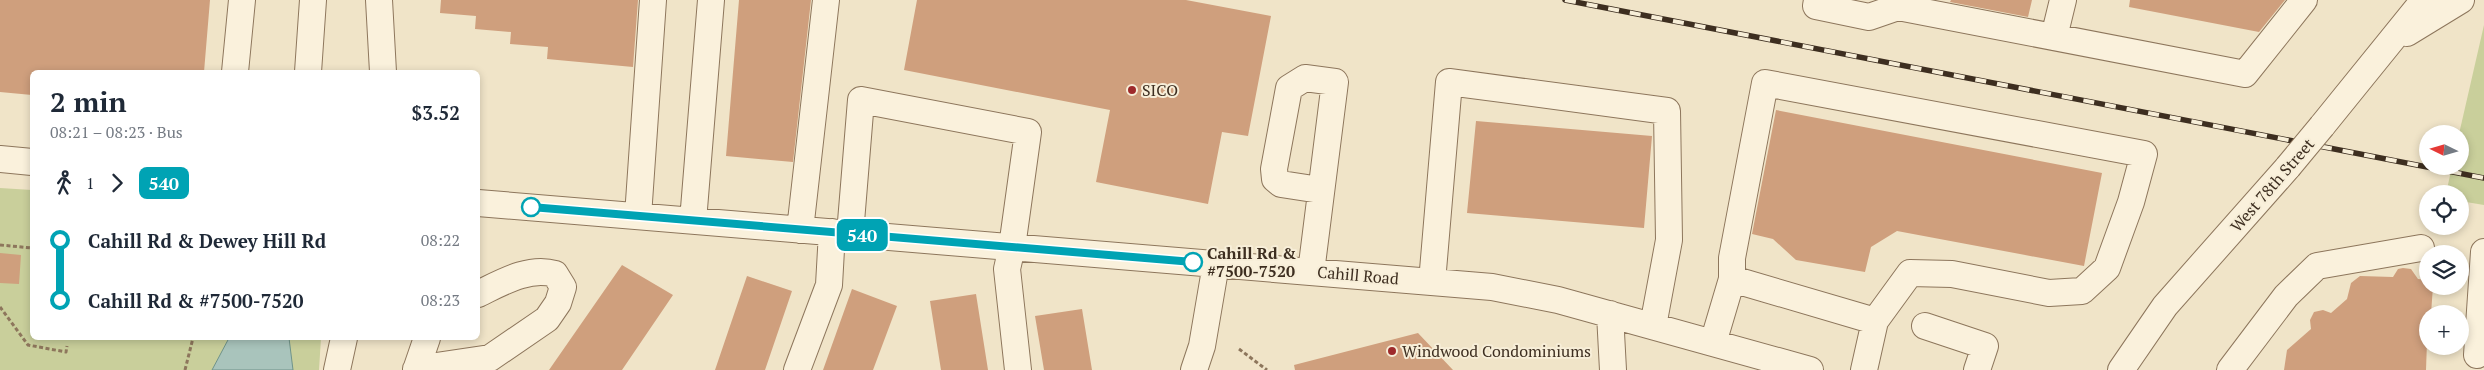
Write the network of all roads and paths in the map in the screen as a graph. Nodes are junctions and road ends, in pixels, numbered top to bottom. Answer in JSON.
{"nodes":[{"id":1,"x":242,"y":0,"type":"edge"},
{"id":2,"x":313,"y":0,"type":"edge"},
{"id":3,"x":379,"y":0,"type":"edge"},
{"id":4,"x":653,"y":0,"type":"edge"},
{"id":5,"x":711,"y":0,"type":"edge"},
{"id":6,"x":826,"y":0,"type":"edge"},
{"id":7,"x":1817,"y":0,"type":"edge"},
{"id":8,"x":2063,"y":0,"type":"edge"},
{"id":9,"x":2304,"y":0,"type":"edge"},
{"id":10,"x":2405,"y":0,"type":"edge"},
{"id":11,"x":2424,"y":0,"type":"edge"},
{"id":12,"x":2461,"y":0,"type":"edge"},
{"id":13,"x":1919,"y":5,"type":"edge"},
{"id":14,"x":1871,"y":8,"type":"edge"},
{"id":15,"x":2054,"y":37,"type":"junction"},
{"id":16,"x":2390,"y":45,"type":"junction"},
{"id":17,"x":236,"y":70,"type":"edge"},
{"id":18,"x":308,"y":70,"type":"edge"},
{"id":19,"x":383,"y":70,"type":"edge"},
{"id":20,"x":0,"y":159,"type":"edge"},
{"id":21,"x":30,"y":162,"type":"edge"},
{"id":22,"x":480,"y":188,"type":"edge"},
{"id":23,"x":1320,"y":190,"type":"dead end"},
{"id":24,"x":480,"y":202,"type":"edge"},
{"id":25,"x":513,"y":206,"type":"junction"},
{"id":26,"x":638,"y":216,"type":"junction"},
{"id":27,"x":693,"y":221,"type":"junction"},
{"id":28,"x":800,"y":230,"type":"junction"},
{"id":29,"x":841,"y":233,"type":"junction"},
{"id":30,"x":0,"y":245,"type":"edge"},
{"id":31,"x":1012,"y":247,"type":"junction"},
{"id":32,"x":30,"y":248,"type":"edge"},
{"id":33,"x":2419,"y":248,"type":"edge"},
{"id":34,"x":2484,"y":252,"type":"edge"},
{"id":35,"x":1216,"y":264,"type":"junction"},
{"id":36,"x":1311,"y":272,"type":"junction"},
{"id":37,"x":1732,"y":278,"type":"junction"},
{"id":38,"x":1432,"y":282,"type":"junction"},
{"id":39,"x":480,"y":293,"type":"edge"},
{"id":40,"x":0,"y":307,"type":"edge"},
{"id":41,"x":1610,"y":314,"type":"junction"},
{"id":42,"x":1875,"y":321,"type":"junction"},
{"id":43,"x":1653,"y":326,"type":"junction"},
{"id":44,"x":1925,"y":326,"type":"dead end"},
{"id":45,"x":192,"y":340,"type":"edge"},
{"id":46,"x":344,"y":340,"type":"edge"},
{"id":47,"x":426,"y":340,"type":"edge"},
{"id":48,"x":1713,"y":343,"type":"junction"},
{"id":49,"x":67,"y":346,"type":"dead end"},
{"id":50,"x":1239,"y":349,"type":"dead end"},
{"id":51,"x":2476,"y":358,"type":"edge"},
{"id":52,"x":1781,"y":366,"type":"edge"},
{"id":53,"x":184,"y":370,"type":"edge"},
{"id":54,"x":337,"y":370,"type":"edge"},
{"id":55,"x":416,"y":370,"type":"edge"},
{"id":56,"x":797,"y":370,"type":"edge"},
{"id":57,"x":1018,"y":370,"type":"edge"},
{"id":58,"x":1194,"y":370,"type":"edge"},
{"id":59,"x":1267,"y":370,"type":"edge"},
{"id":60,"x":1613,"y":370,"type":"edge"},
{"id":61,"x":1810,"y":370,"type":"edge"},
{"id":62,"x":1864,"y":370,"type":"edge"},
{"id":63,"x":1977,"y":370,"type":"edge"},
{"id":64,"x":2121,"y":370,"type":"edge"},
{"id":65,"x":2230,"y":370,"type":"edge"}],
"edges":[{"from":1,"to":17,"type":"street"},
{"from":2,"to":18,"type":"street"},
{"from":3,"to":19,"type":"street"},
{"from":4,"to":26,"type":"street"},
{"from":5,"to":27,"type":"street"},
{"from":6,"to":28,"type":"street"},
{"from":7,"to":14,"type":"street"},
{"from":8,"to":15,"type":"street"},
{"from":9,"to":15,"type":"street"},
{"from":10,"to":16,"type":"street"},
{"from":11,"to":16,"type":"street","name":"West 78th Street"},
{"from":12,"to":16,"type":"street"},
{"from":13,"to":14,"type":"street"},
{"from":13,"to":15,"type":"street"},
{"from":16,"to":64,"type":"street","name":"West 78th Street","bridge":true},
{"from":20,"to":21,"type":"street"},
{"from":22,"to":25,"type":"street"},
{"from":23,"to":36,"type":"street"},
{"from":24,"to":25,"type":"street","name":"Cahill Road"},
{"from":25,"to":26,"type":"street","name":"Cahill Road"},
{"from":26,"to":27,"type":"street","name":"Cahill Road"},
{"from":27,"to":28,"type":"street","name":"Cahill Road"},
{"from":28,"to":29,"type":"street","name":"Cahill Road"},
{"from":29,"to":31,"type":"street","name":"Cahill Road"},
{"from":29,"to":31,"type":"street"},
{"from":29,"to":56,"type":"street"},
{"from":30,"to":32,"type":"path"},
{"from":31,"to":35,"type":"street","name":"Cahill Road"},
{"from":31,"to":57,"type":"street"},
{"from":33,"to":65,"type":"street"},
{"from":34,"to":51,"type":"street"},
{"from":35,"to":36,"type":"street","name":"Cahill Road"},
{"from":35,"to":58,"type":"street"},
{"from":36,"to":38,"type":"street","name":"Cahill Road"},
{"from":37,"to":42,"type":"street"},
{"from":37,"to":42,"type":"street"},
{"from":37,"to":48,"type":"street"},
{"from":38,"to":41,"type":"street","name":"Cahill Road"},
{"from":38,"to":43,"type":"street"},
{"from":39,"to":55,"type":"street"},
{"from":40,"to":49,"type":"path"},
{"from":41,"to":43,"type":"street","name":"Cahill Road"},
{"from":41,"to":60,"type":"street"},
{"from":42,"to":62,"type":"street"},
{"from":43,"to":48,"type":"street","name":"Cahill Road"},
{"from":44,"to":63,"type":"street"},
{"from":45,"to":53,"type":"path"},
{"from":46,"to":54,"type":"street"},
{"from":47,"to":55,"type":"street"},
{"from":48,"to":52,"type":"street","name":"Cahill Road"},
{"from":50,"to":59,"type":"path"},
{"from":52,"to":61,"type":"street","name":"Cahill Road"}]}
